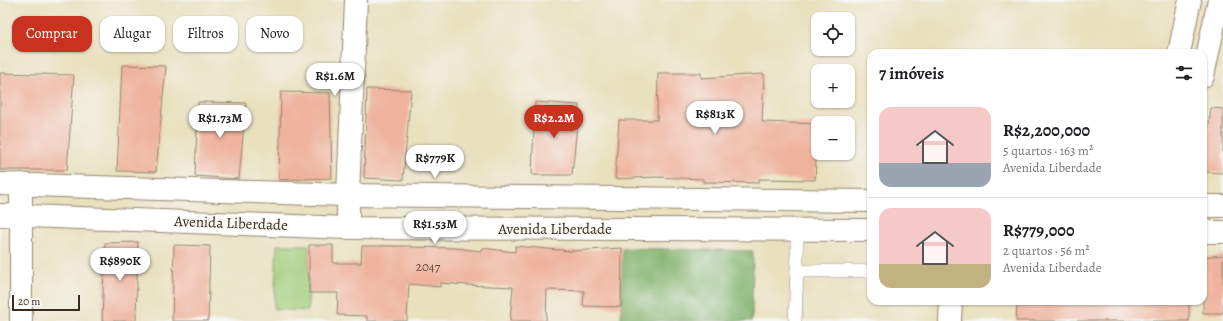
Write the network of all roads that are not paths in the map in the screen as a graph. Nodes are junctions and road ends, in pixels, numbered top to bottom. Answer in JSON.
{"nodes":[{"id":1,"x":356,"y":0,"type":"edge"},
{"id":2,"x":1190,"y":0,"type":"edge"},
{"id":3,"x":1219,"y":0,"type":"edge"},
{"id":4,"x":1180,"y":49,"type":"edge"},
{"id":5,"x":1207,"y":57,"type":"edge"},
{"id":6,"x":0,"y":184,"type":"edge"},
{"id":7,"x":21,"y":184,"type":"junction"},
{"id":8,"x":348,"y":195,"type":"junction"},
{"id":9,"x":867,"y":201,"type":"edge"},
{"id":10,"x":1207,"y":206,"type":"edge"},
{"id":11,"x":1223,"y":206,"type":"edge"},
{"id":12,"x":10,"y":215,"type":"edge"},
{"id":13,"x":348,"y":228,"type":"junction"},
{"id":14,"x":797,"y":230,"type":"junction"},
{"id":15,"x":867,"y":230,"type":"edge"},
{"id":16,"x":1207,"y":232,"type":"edge"},
{"id":17,"x":1223,"y":232,"type":"edge"},
{"id":18,"x":797,"y":271,"type":"junction"},
{"id":19,"x":867,"y":271,"type":"edge"},
{"id":20,"x":951,"y":305,"type":"edge"},
{"id":21,"x":21,"y":321,"type":"edge"},
{"id":22,"x":795,"y":321,"type":"edge"},
{"id":23,"x":950,"y":321,"type":"edge"}],
"edges":[{"from":1,"to":8,"type":"main road"},
{"from":2,"to":4,"type":"main road"},
{"from":3,"to":5,"type":"main road"},
{"from":6,"to":7,"type":"main road","name":"Avenida Liberdade"},
{"from":7,"to":8,"type":"main road","name":"Avenida Liberdade"},
{"from":7,"to":12,"type":"main road"},
{"from":8,"to":9,"type":"main road","name":"Avenida Liberdade"},
{"from":8,"to":13,"type":"main road"},
{"from":10,"to":11,"type":"main road"},
{"from":12,"to":13,"type":"main road","name":"Avenida Liberdade"},
{"from":12,"to":21,"type":"main road"},
{"from":13,"to":14,"type":"main road","name":"Avenida Liberdade"},
{"from":14,"to":15,"type":"main road","name":"Avenida Liberdade"},
{"from":14,"to":18,"type":"lane"},
{"from":16,"to":17,"type":"main road"},
{"from":18,"to":19,"type":"lane"},
{"from":18,"to":22,"type":"lane"},
{"from":20,"to":23,"type":"main road"}]}
